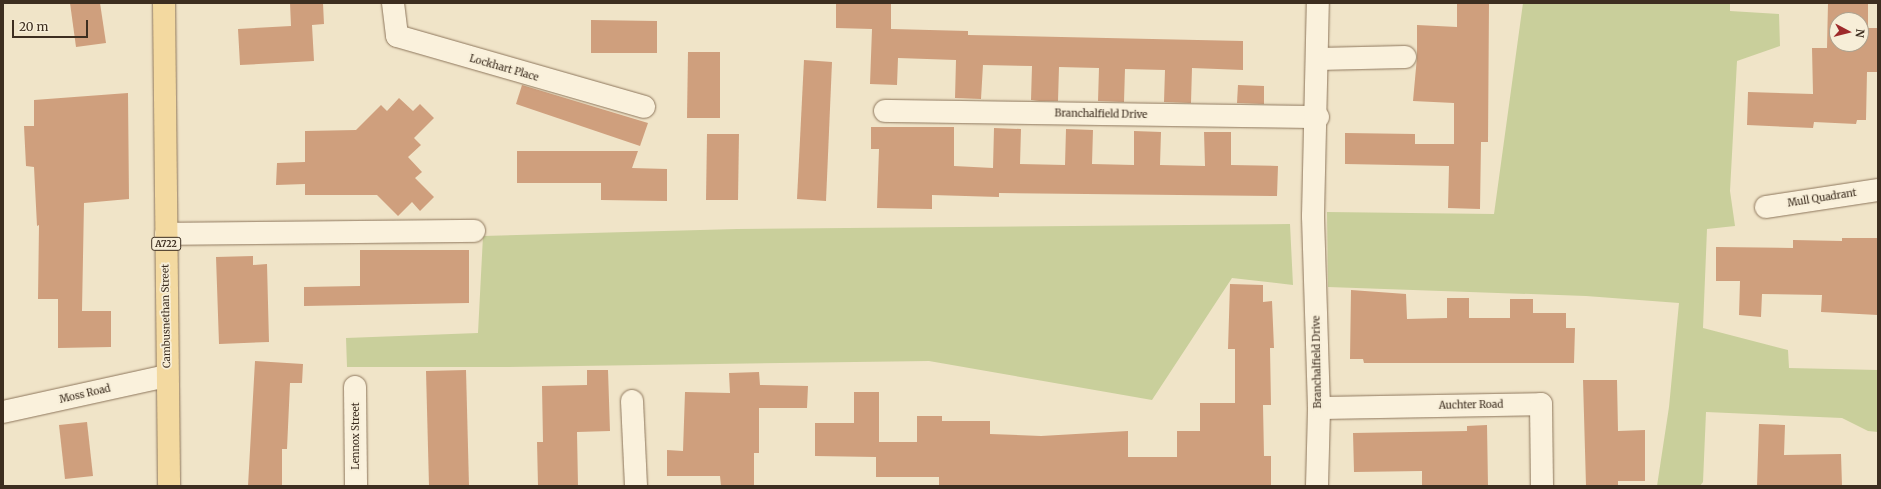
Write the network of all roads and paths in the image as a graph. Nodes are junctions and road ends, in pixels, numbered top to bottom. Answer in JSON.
{"nodes":[{"id":1,"x":164,"y":3,"type":"edge"},
{"id":2,"x":393,"y":3,"type":"edge"},
{"id":3,"x":1318,"y":3,"type":"edge"},
{"id":4,"x":1405,"y":57,"type":"dead end"},
{"id":5,"x":1318,"y":59,"type":"junction"},
{"id":6,"x":644,"y":107,"type":"dead end"},
{"id":7,"x":885,"y":112,"type":"dead end"},
{"id":8,"x":1318,"y":117,"type":"junction"},
{"id":9,"x":1878,"y":190,"type":"edge"},
{"id":10,"x":1766,"y":207,"type":"dead end"},
{"id":11,"x":474,"y":231,"type":"dead end"},
{"id":12,"x":166,"y":234,"type":"junction"},
{"id":13,"x":167,"y":376,"type":"junction"},
{"id":14,"x":355,"y":387,"type":"dead end"},
{"id":15,"x":632,"y":401,"type":"dead end"},
{"id":16,"x":1318,"y":408,"type":"junction"},
{"id":17,"x":3,"y":412,"type":"edge"},
{"id":18,"x":169,"y":486,"type":"edge"},
{"id":19,"x":356,"y":486,"type":"edge"},
{"id":20,"x":636,"y":486,"type":"edge"},
{"id":21,"x":1317,"y":486,"type":"edge"},
{"id":22,"x":1542,"y":486,"type":"edge"}],
"edges":[{"from":1,"to":12,"type":"main road","name":"Cambusnethan Street","number":"A722"},
{"from":2,"to":6,"type":"street","name":"Lockhart Place"},
{"from":3,"to":5,"type":"street","name":"Branchalfield Drive"},
{"from":4,"to":5,"type":"street"},
{"from":5,"to":8,"type":"street","name":"Branchalfield Drive"},
{"from":7,"to":8,"type":"street","name":"Branchalfield Drive"},
{"from":8,"to":16,"type":"street","name":"Branchalfield Drive"},
{"from":9,"to":10,"type":"street","name":"Mull Quadrant"},
{"from":11,"to":12,"type":"street"},
{"from":12,"to":13,"type":"main road","name":"Cambusnethan Street","number":"A722"},
{"from":13,"to":17,"type":"street","name":"Moss Road"},
{"from":13,"to":18,"type":"main road","name":"Cambusnethan Street","number":"A722"},
{"from":14,"to":19,"type":"street","name":"Lennox Street"},
{"from":15,"to":20,"type":"street"},
{"from":16,"to":21,"type":"street","name":"Branchalfield Drive"},
{"from":16,"to":22,"type":"street","name":"Auchter Road"}]}
